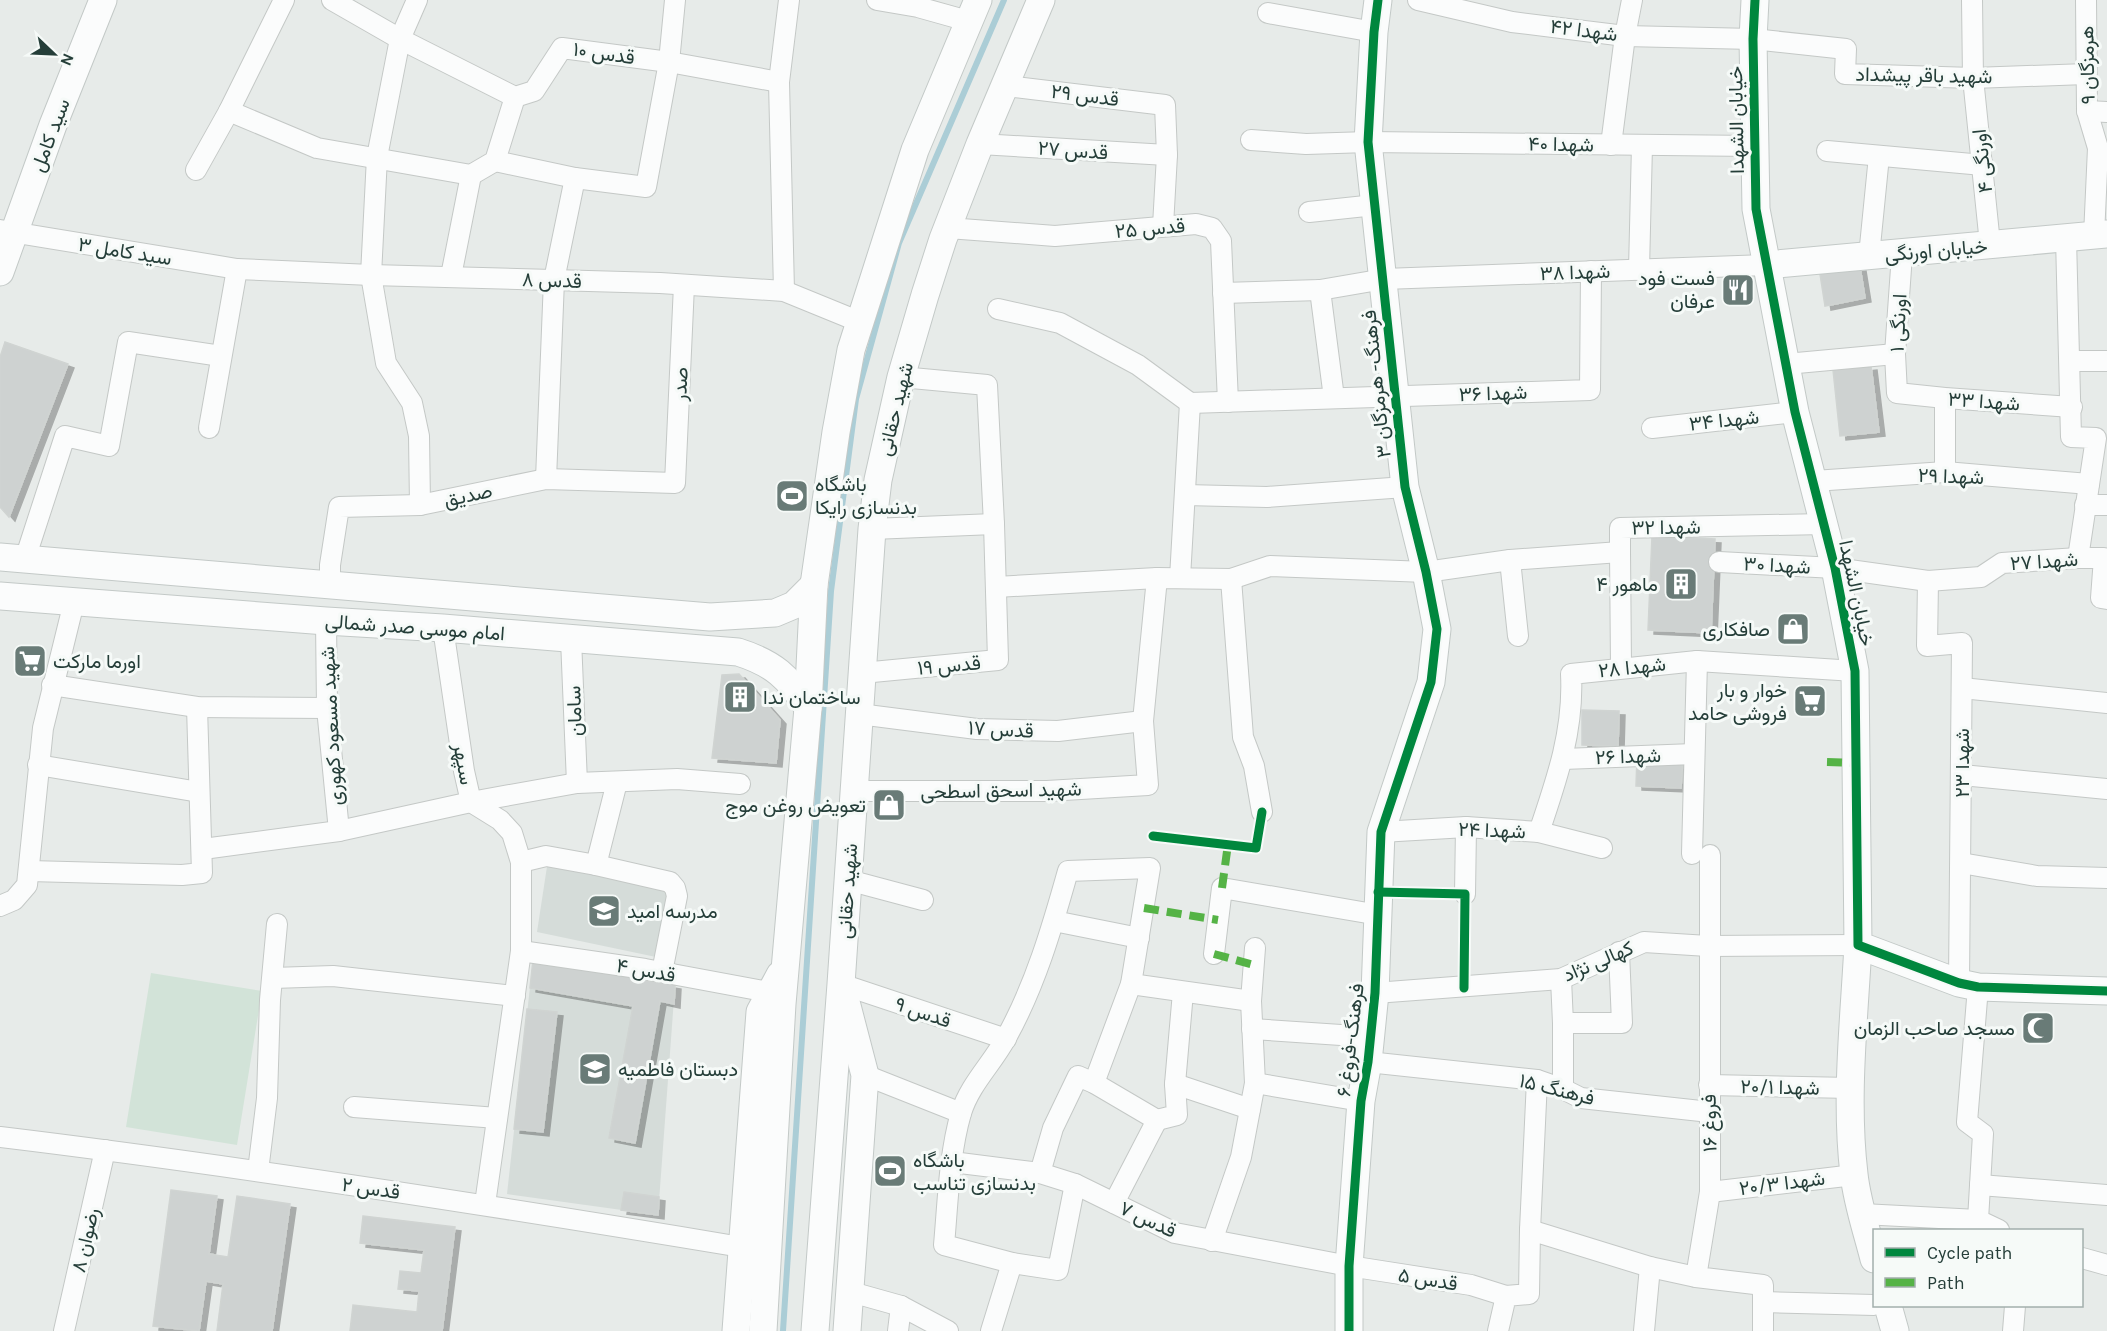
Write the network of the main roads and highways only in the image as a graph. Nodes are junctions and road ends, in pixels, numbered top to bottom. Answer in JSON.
{"nodes":[{"id":1,"x":103,"y":0,"type":"edge"},
{"id":2,"x":1041,"y":0,"type":"edge"},
{"id":3,"x":1378,"y":0,"type":"edge"},
{"id":4,"x":1755,"y":0,"type":"edge"},
{"id":5,"x":973,"y":11,"type":"edge"},
{"id":6,"x":7,"y":231,"type":"edge"},
{"id":7,"x":2100,"y":235,"type":"edge"},
{"id":8,"x":1766,"y":265,"type":"junction"},
{"id":9,"x":0,"y":272,"type":"edge"},
{"id":10,"x":13,"y":558,"type":"edge"},
{"id":11,"x":814,"y":585,"type":"junction"},
{"id":12,"x":0,"y":596,"type":"edge"},
{"id":13,"x":740,"y":615,"type":"junction"},
{"id":14,"x":738,"y":652,"type":"junction"},
{"id":15,"x":808,"y":708,"type":"junction"},
{"id":16,"x":1405,"y":757,"type":"joint"},
{"id":17,"x":1858,"y":945,"type":"junction"},
{"id":18,"x":841,"y":984,"type":"junction"},
{"id":19,"x":2107,"y":991,"type":"edge"},
{"id":20,"x":776,"y":998,"type":"junction"},
{"id":21,"x":1873,"y":1251,"type":"edge"},
{"id":22,"x":1889,"y":1307,"type":"edge"},
{"id":23,"x":736,"y":1331,"type":"edge"},
{"id":24,"x":763,"y":1331,"type":"edge"},
{"id":25,"x":815,"y":1331,"type":"edge"},
{"id":26,"x":848,"y":1331,"type":"edge"},
{"id":27,"x":1349,"y":1331,"type":"edge"},
{"id":28,"x":1895,"y":1331,"type":"edge"}],
"edges":[{"from":1,"to":6,"type":"main road","name":"سید کامل"},
{"from":2,"to":18,"type":"main road","name":"شهید حقانی"},
{"from":3,"to":16,"type":"main road","name":"فرهنگ- هرمزگان ۳"},
{"from":4,"to":8,"type":"main road","name":"خیابان الشهدا"},
{"from":5,"to":11,"type":"main road"},
{"from":6,"to":9,"type":"main road","name":"سید کامل"},
{"from":7,"to":8,"type":"main road","name":"خیابان اورنگی"},
{"from":8,"to":17,"type":"main road","name":"خیابان الشهدا"},
{"from":10,"to":13,"type":"main road","name":"امام موسی صدر شمالی"},
{"from":11,"to":13,"type":"main road","name":"امام موسی صدر شمالی"},
{"from":11,"to":15,"type":"main road"},
{"from":12,"to":14,"type":"main road","name":"امام موسی صدر شمالی"},
{"from":13,"to":14,"type":"main road"},
{"from":14,"to":15,"type":"main road","name":"امام موسی صدر شمالی"},
{"from":15,"to":20,"type":"main road"},
{"from":16,"to":27,"type":"main road","name":"فرهنگ-فروغ ۶"},
{"from":17,"to":19,"type":"main road"},
{"from":17,"to":21,"type":"main road","name":"خیابان الشهدا"},
{"from":18,"to":25,"type":"main road","name":"شهید حقانی"},
{"from":18,"to":26,"type":"main road","name":"شهید حقانی"},
{"from":20,"to":23,"type":"main road"},
{"from":20,"to":24,"type":"main road"},
{"from":22,"to":28,"type":"main road"}]}
